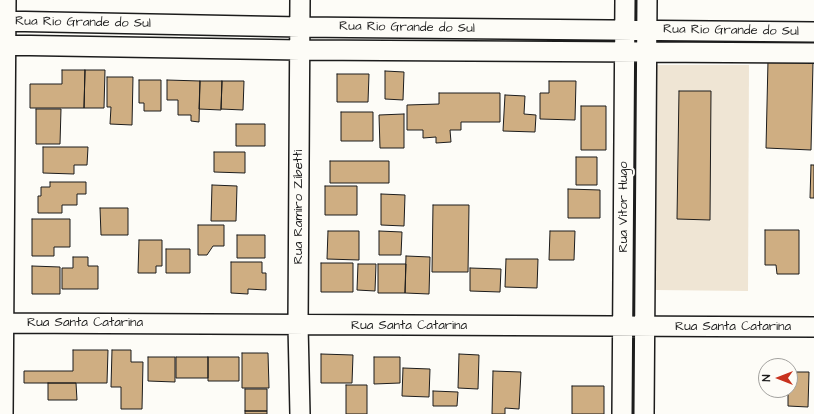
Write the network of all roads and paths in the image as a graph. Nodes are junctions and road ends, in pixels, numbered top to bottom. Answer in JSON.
{"nodes":[{"id":1,"x":6,"y":0,"type":"edge"},
{"id":2,"x":300,"y":0,"type":"edge"},
{"id":3,"x":625,"y":0,"type":"edge"},
{"id":4,"x":647,"y":0,"type":"edge"},
{"id":5,"x":3,"y":22,"type":"edge"},
{"id":6,"x":300,"y":27,"type":"junction"},
{"id":7,"x":625,"y":30,"type":"junction"},
{"id":8,"x":647,"y":30,"type":"junction"},
{"id":9,"x":814,"y":32,"type":"edge"},
{"id":10,"x":3,"y":45,"type":"edge"},
{"id":11,"x":300,"y":50,"type":"junction"},
{"id":12,"x":625,"y":52,"type":"junction"},
{"id":13,"x":647,"y":52,"type":"junction"},
{"id":14,"x":814,"y":53,"type":"edge"},
{"id":15,"x":4,"y":323,"type":"junction"},
{"id":16,"x":298,"y":325,"type":"junction"},
{"id":17,"x":623,"y":326,"type":"junction"},
{"id":18,"x":645,"y":326,"type":"junction"},
{"id":19,"x":814,"y":327,"type":"edge"},
{"id":20,"x":3,"y":414,"type":"edge"},
{"id":21,"x":300,"y":414,"type":"edge"},
{"id":22,"x":622,"y":414,"type":"edge"},
{"id":23,"x":644,"y":414,"type":"edge"}],
"edges":[{"from":1,"to":5,"type":"street"},
{"from":2,"to":6,"type":"street","name":"Rua Ramiro Zibetti"},
{"from":3,"to":7,"type":"street","name":"Rua Vitor Hugo"},
{"from":4,"to":8,"type":"street","name":"Rua Vitor Hugo"},
{"from":5,"to":6,"type":"street","name":"Rua Rio Grande do Sul"},
{"from":5,"to":10,"type":"street"},
{"from":6,"to":7,"type":"street","name":"Rua Rio Grande do Sul"},
{"from":6,"to":11,"type":"street","name":"Rua Ramiro Zibetti"},
{"from":7,"to":8,"type":"street","name":"Rua Rio Grande do Sul"},
{"from":7,"to":12,"type":"street","name":"Rua Vitor Hugo"},
{"from":8,"to":9,"type":"street","name":"Rua Rio Grande do Sul"},
{"from":8,"to":13,"type":"street","name":"Rua Vitor Hugo"},
{"from":10,"to":11,"type":"street","name":"Rua Rio Grande do Sul"},
{"from":10,"to":15,"type":"street"},
{"from":11,"to":12,"type":"street","name":"Rua Rio Grande do Sul"},
{"from":11,"to":16,"type":"street","name":"Rua Ramiro Zibetti"},
{"from":12,"to":13,"type":"street","name":"Rua Rio Grande do Sul"},
{"from":12,"to":17,"type":"street","name":"Rua Vitor Hugo"},
{"from":13,"to":14,"type":"street","name":"Rua Rio Grande do Sul"},
{"from":13,"to":18,"type":"street","name":"Rua Vitor Hugo"},
{"from":15,"to":16,"type":"street","name":"Rua Santa Catarina"},
{"from":15,"to":20,"type":"street"},
{"from":16,"to":17,"type":"street","name":"Rua Santa Catarina"},
{"from":16,"to":21,"type":"street","name":"Rua Ramiro Zibetti"},
{"from":17,"to":18,"type":"street","name":"Rua Santa Catarina"},
{"from":17,"to":22,"type":"street","name":"Rua Vitor Hugo"},
{"from":18,"to":19,"type":"street","name":"Rua Santa Catarina"},
{"from":18,"to":23,"type":"street","name":"Rua Vitor Hugo"}]}
